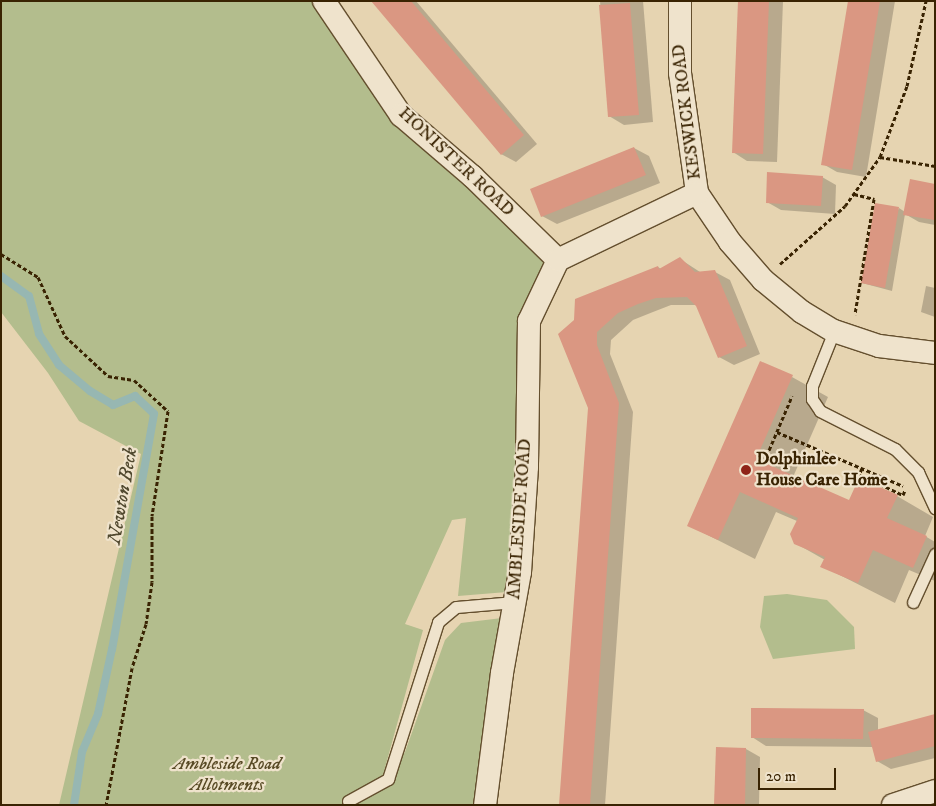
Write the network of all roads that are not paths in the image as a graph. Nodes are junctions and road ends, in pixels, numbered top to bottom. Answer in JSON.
{"nodes":[{"id":1,"x":324,"y":1,"type":"edge"},
{"id":2,"x":680,"y":1,"type":"edge"},
{"id":3,"x":697,"y":193,"type":"junction"},
{"id":4,"x":558,"y":260,"type":"junction"},
{"id":5,"x":840,"y":333,"type":"junction"},
{"id":6,"x":935,"y":353,"type":"edge"},
{"id":7,"x":935,"y":508,"type":"edge"},
{"id":8,"x":935,"y":554,"type":"edge"},
{"id":9,"x":515,"y":602,"type":"junction"},
{"id":10,"x":912,"y":602,"type":"dead end"},
{"id":11,"x":935,"y":791,"type":"edge"},
{"id":12,"x":348,"y":801,"type":"dead end"},
{"id":13,"x":485,"y":805,"type":"edge"},
{"id":14,"x":894,"y":805,"type":"edge"}],
"edges":[{"from":1,"to":4,"type":"street","name":"HONISTER ROAD"},
{"from":2,"to":3,"type":"street","name":"KESWICK ROAD"},
{"from":3,"to":4,"type":"street"},
{"from":3,"to":5,"type":"street"},
{"from":4,"to":9,"type":"street","name":"AMBLESIDE ROAD"},
{"from":5,"to":6,"type":"street"},
{"from":5,"to":7,"type":"lane"},
{"from":8,"to":10,"type":"lane"},
{"from":9,"to":12,"type":"lane"},
{"from":9,"to":13,"type":"street","name":"AMBLESIDE ROAD"},
{"from":11,"to":14,"type":"street"}]}
